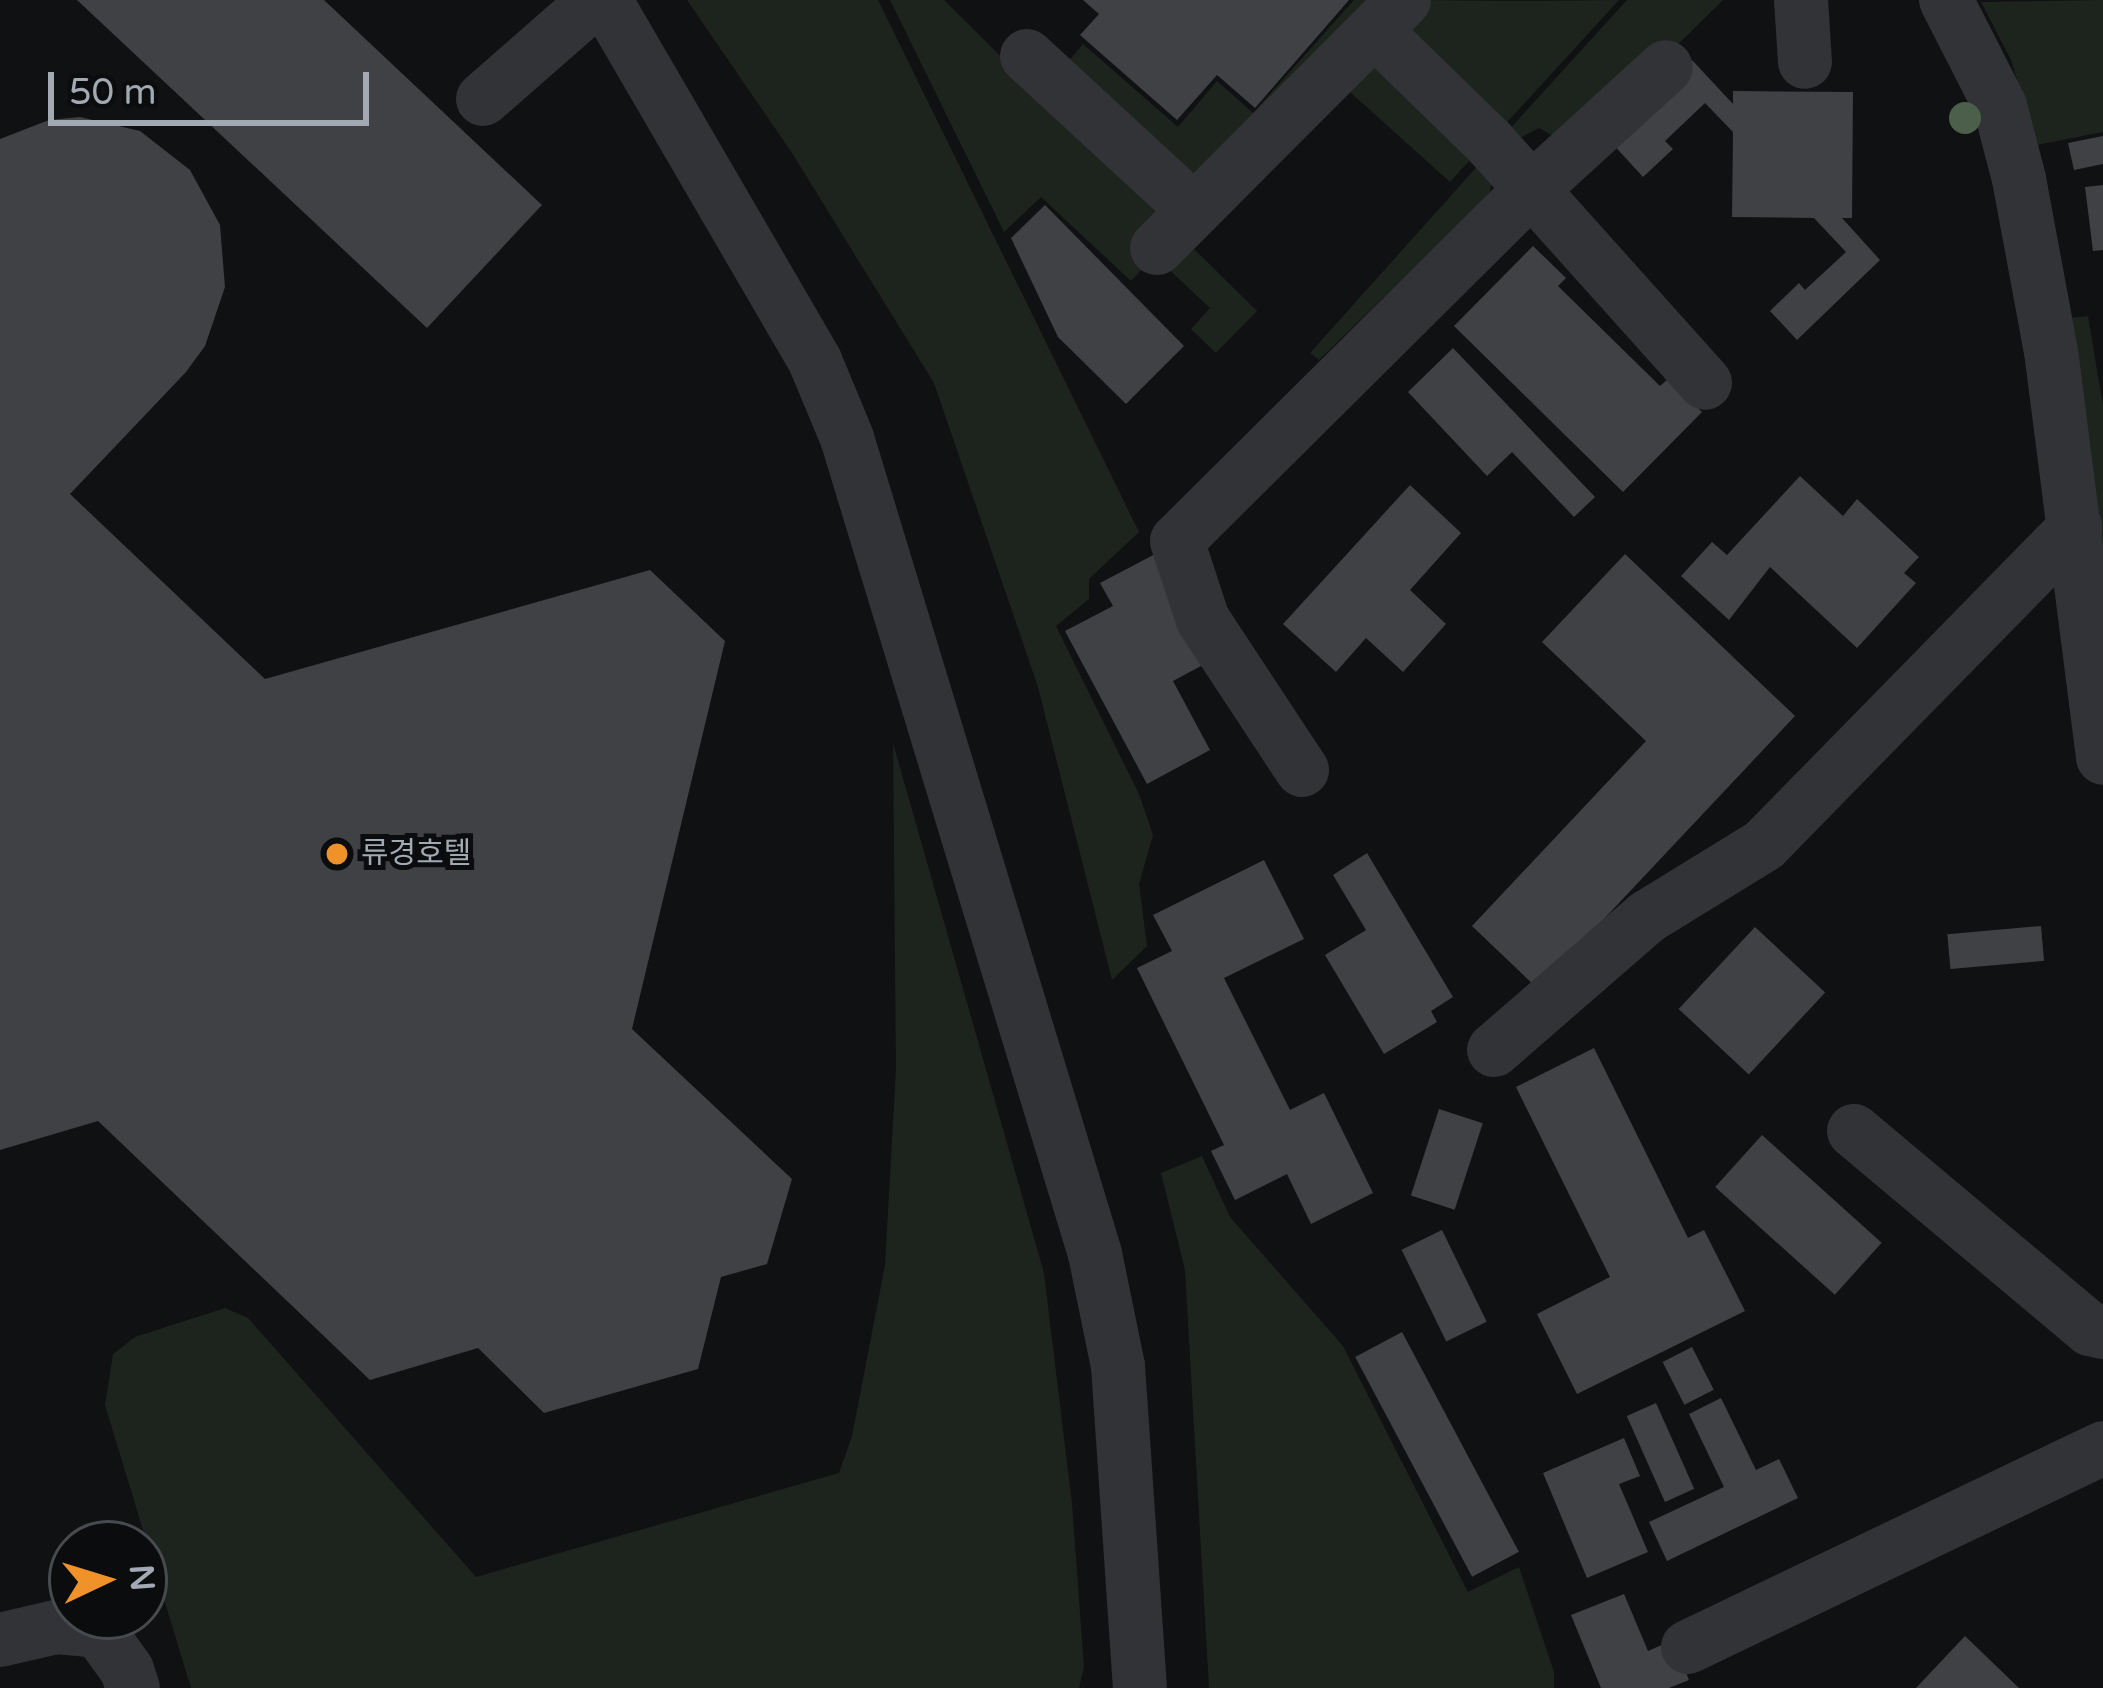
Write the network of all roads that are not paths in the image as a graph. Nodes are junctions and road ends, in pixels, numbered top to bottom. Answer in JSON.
{"nodes":[{"id":1,"x":601,"y":0,"type":"edge"},
{"id":2,"x":1802,"y":0,"type":"edge"},
{"id":3,"x":1946,"y":0,"type":"edge"},
{"id":4,"x":1389,"y":15,"type":"edge"},
{"id":5,"x":1027,"y":56,"type":"dead end"},
{"id":6,"x":1804,"y":62,"type":"dead end"},
{"id":7,"x":1666,"y":67,"type":"dead end"},
{"id":8,"x":483,"y":99,"type":"dead end"},
{"id":9,"x":1529,"y":192,"type":"junction"},
{"id":10,"x":1193,"y":209,"type":"junction"},
{"id":11,"x":1157,"y":248,"type":"dead end"},
{"id":12,"x":1705,"y":383,"type":"dead end"},
{"id":13,"x":2074,"y":527,"type":"junction"},
{"id":14,"x":2103,"y":758,"type":"edge"},
{"id":15,"x":1302,"y":770,"type":"dead end"},
{"id":16,"x":1494,"y":1050,"type":"dead end"},
{"id":17,"x":1854,"y":1131,"type":"dead end"},
{"id":18,"x":2103,"y":1332,"type":"edge"},
{"id":19,"x":2103,"y":1448,"type":"edge"},
{"id":20,"x":0,"y":1640,"type":"edge"},
{"id":21,"x":1688,"y":1647,"type":"dead end"},
{"id":22,"x":133,"y":1688,"type":"edge"},
{"id":23,"x":1140,"y":1688,"type":"edge"}],
"edges":[{"from":1,"to":8,"type":"street"},
{"from":1,"to":23,"type":"street"},
{"from":2,"to":6,"type":"street"},
{"from":3,"to":13,"type":"street"},
{"from":4,"to":9,"type":"street"},
{"from":4,"to":10,"type":"street"},
{"from":5,"to":10,"type":"street"},
{"from":7,"to":9,"type":"street"},
{"from":9,"to":12,"type":"street"},
{"from":9,"to":15,"type":"street"},
{"from":10,"to":11,"type":"street"},
{"from":13,"to":14,"type":"street"},
{"from":13,"to":16,"type":"street"},
{"from":17,"to":18,"type":"street"},
{"from":19,"to":21,"type":"street"},
{"from":20,"to":22,"type":"street"}]}
